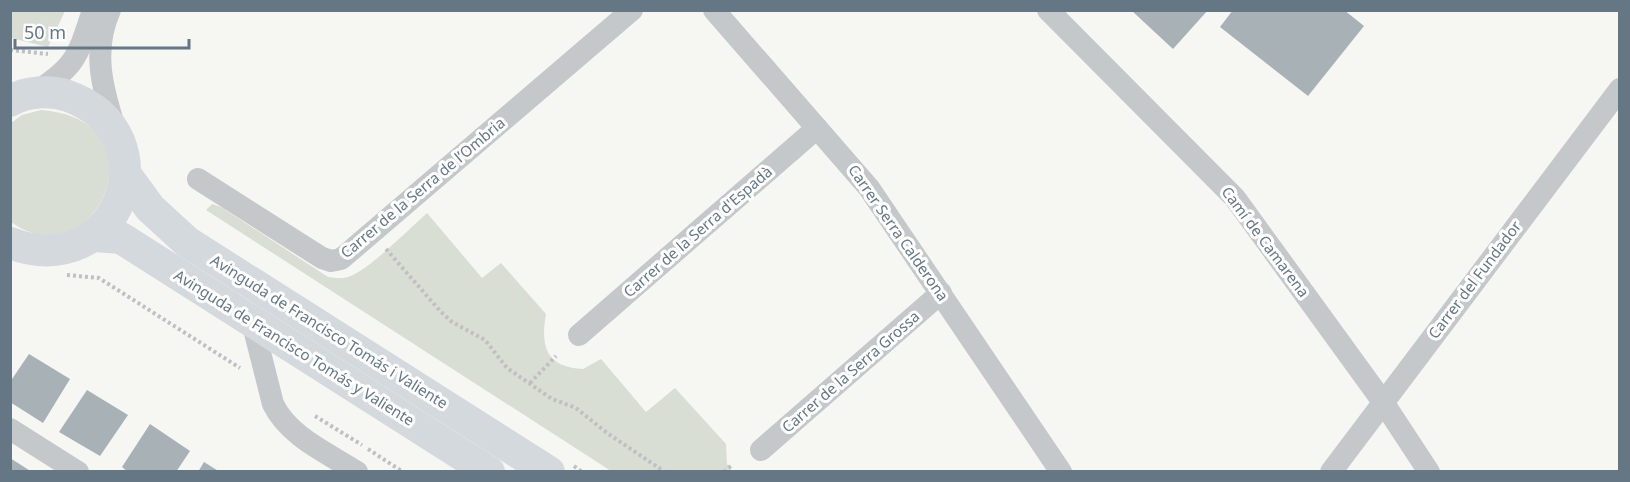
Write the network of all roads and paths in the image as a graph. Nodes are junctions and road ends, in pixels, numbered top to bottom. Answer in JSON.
{"nodes":[{"id":1,"x":93,"y":10,"type":"edge"},
{"id":2,"x":110,"y":10,"type":"edge"},
{"id":3,"x":632,"y":10,"type":"edge"},
{"id":4,"x":714,"y":10,"type":"edge"},
{"id":5,"x":1048,"y":10,"type":"edge"},
{"id":6,"x":10,"y":50,"type":"edge"},
{"id":7,"x":59,"y":55,"type":"dead end"},
{"id":8,"x":1620,"y":89,"type":"edge"},
{"id":9,"x":18,"y":97,"type":"edge"},
{"id":10,"x":817,"y":128,"type":"junction"},
{"id":11,"x":118,"y":138,"type":"junction"},
{"id":12,"x":126,"y":175,"type":"junction"},
{"id":13,"x":198,"y":179,"type":"dead end"},
{"id":14,"x":95,"y":236,"type":"junction"},
{"id":15,"x":10,"y":243,"type":"edge"},
{"id":16,"x":382,"y":245,"type":"dead end"},
{"id":17,"x":66,"y":274,"type":"dead end"},
{"id":18,"x":941,"y":293,"type":"junction"},
{"id":19,"x":252,"y":321,"type":"junction"},
{"id":20,"x":579,"y":335,"type":"dead end"},
{"id":21,"x":556,"y":356,"type":"dead end"},
{"id":22,"x":530,"y":383,"type":"junction"},
{"id":23,"x":268,"y":386,"type":"junction"},
{"id":24,"x":1383,"y":402,"type":"junction"},
{"id":25,"x":306,"y":410,"type":"dead end"},
{"id":26,"x":10,"y":429,"type":"edge"},
{"id":27,"x":761,"y":450,"type":"dead end"},
{"id":28,"x":732,"y":465,"type":"dead end"},
{"id":29,"x":78,"y":471,"type":"edge"},
{"id":30,"x":357,"y":471,"type":"edge"},
{"id":31,"x":403,"y":471,"type":"edge"},
{"id":32,"x":489,"y":471,"type":"edge"},
{"id":33,"x":549,"y":471,"type":"edge"},
{"id":34,"x":665,"y":471,"type":"edge"},
{"id":35,"x":724,"y":471,"type":"edge"},
{"id":36,"x":1061,"y":471,"type":"edge"},
{"id":37,"x":1331,"y":471,"type":"edge"},
{"id":38,"x":1429,"y":471,"type":"edge"}],
"edges":[{"from":1,"to":9,"type":"street"},
{"from":2,"to":11,"type":"street"},
{"from":3,"to":13,"type":"street","name":"Carrer de la Serra de l’Ombria"},
{"from":4,"to":10,"type":"street","name":"Carrer Serra Calderona"},
{"from":5,"to":24,"type":"street","name":"Camí de Camarena"},
{"from":6,"to":7,"type":"path"},
{"from":8,"to":24,"type":"street","name":"Carrer del Fundador"},
{"from":9,"to":11,"type":"main road"},
{"from":10,"to":18,"type":"street","name":"Carrer Serra Calderona"},
{"from":10,"to":20,"type":"street","name":"Carrer de la Serra d'Espadà"},
{"from":11,"to":12,"type":"main road"},
{"from":12,"to":14,"type":"main road"},
{"from":12,"to":33,"type":"main road","name":"Avinguda de Francisco Tomás i Valiente"},
{"from":14,"to":15,"type":"main road"},
{"from":14,"to":19,"type":"main road","name":"Avinguda de Francisco Tomás y Valiente"},
{"from":16,"to":22,"type":"path"},
{"from":17,"to":23,"type":"path"},
{"from":18,"to":27,"type":"street","name":"Carrer de la Serra Grossa"},
{"from":18,"to":36,"type":"street","name":"Carrer Serra Calderona"},
{"from":19,"to":23,"type":"street"},
{"from":19,"to":32,"type":"main road","name":"Avinguda de Francisco Tomás y Valiente"},
{"from":21,"to":22,"type":"path"},
{"from":22,"to":34,"type":"path"},
{"from":23,"to":30,"type":"street"},
{"from":24,"to":37,"type":"street","name":"Carrer del Fundador"},
{"from":24,"to":38,"type":"street","name":"Camí de Camarena"},
{"from":25,"to":31,"type":"path"},
{"from":26,"to":29,"type":"street"},
{"from":28,"to":35,"type":"path"}]}
